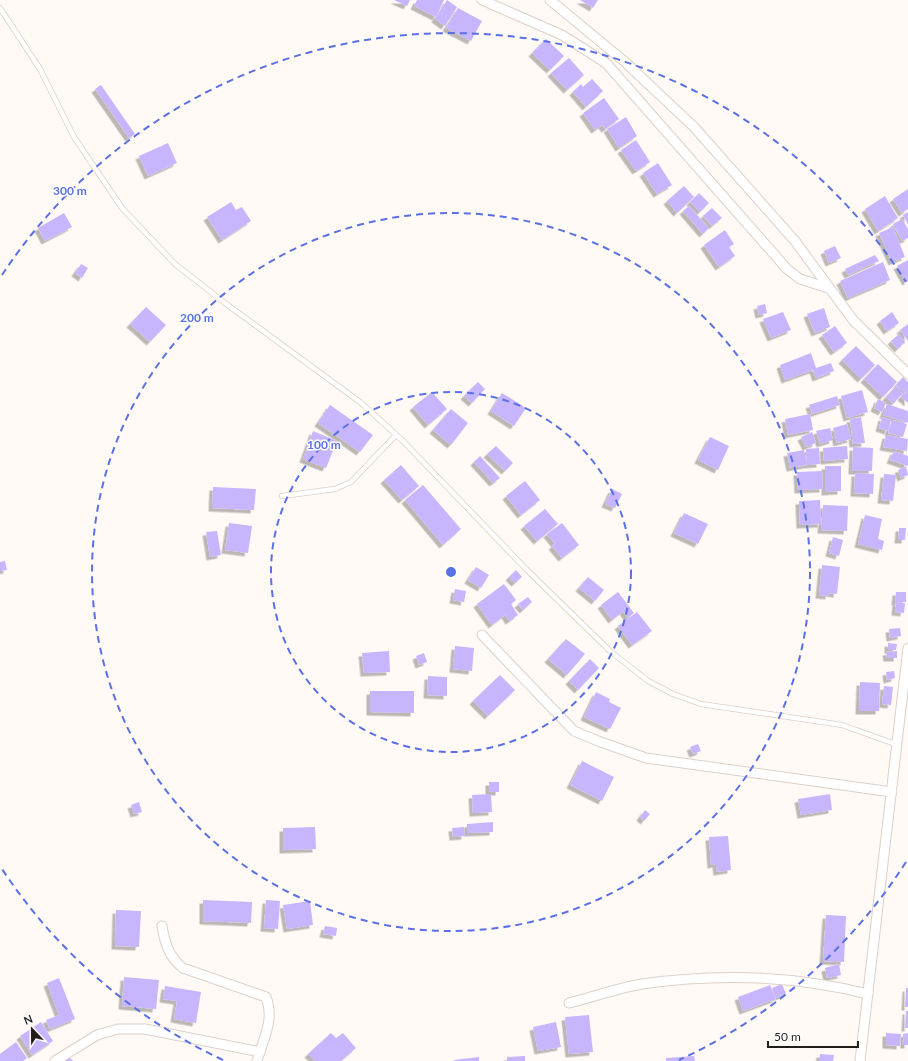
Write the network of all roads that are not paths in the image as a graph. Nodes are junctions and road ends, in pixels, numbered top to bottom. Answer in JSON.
{"nodes":[{"id":1,"x":482,"y":0,"type":"edge"},
{"id":2,"x":550,"y":0,"type":"edge"},
{"id":3,"x":0,"y":8,"type":"edge"},
{"id":4,"x":828,"y":288,"type":"junction"},
{"id":5,"x":908,"y":374,"type":"edge"},
{"id":6,"x":396,"y":435,"type":"junction"},
{"id":7,"x":282,"y":496,"type":"dead end"},
{"id":8,"x":482,"y":635,"type":"dead end"},
{"id":9,"x":908,"y":648,"type":"edge"},
{"id":10,"x":898,"y":745,"type":"junction"},
{"id":11,"x":892,"y":792,"type":"junction"},
{"id":12,"x":162,"y":926,"type":"dead end"},
{"id":13,"x":868,"y":994,"type":"junction"},
{"id":14,"x":569,"y":1003,"type":"dead end"},
{"id":15,"x":258,"y":1057,"type":"edge"},
{"id":16,"x":55,"y":1061,"type":"edge"},
{"id":17,"x":860,"y":1061,"type":"edge"}],
"edges":[{"from":1,"to":4,"type":"street"},
{"from":2,"to":4,"type":"street"},
{"from":3,"to":6,"type":"lane"},
{"from":4,"to":5,"type":"street"},
{"from":6,"to":7,"type":"lane"},
{"from":6,"to":10,"type":"lane"},
{"from":8,"to":11,"type":"street"},
{"from":9,"to":10,"type":"street"},
{"from":10,"to":11,"type":"street"},
{"from":11,"to":13,"type":"street"},
{"from":12,"to":15,"type":"street"},
{"from":13,"to":14,"type":"street"},
{"from":13,"to":17,"type":"street"},
{"from":15,"to":16,"type":"street"}]}
